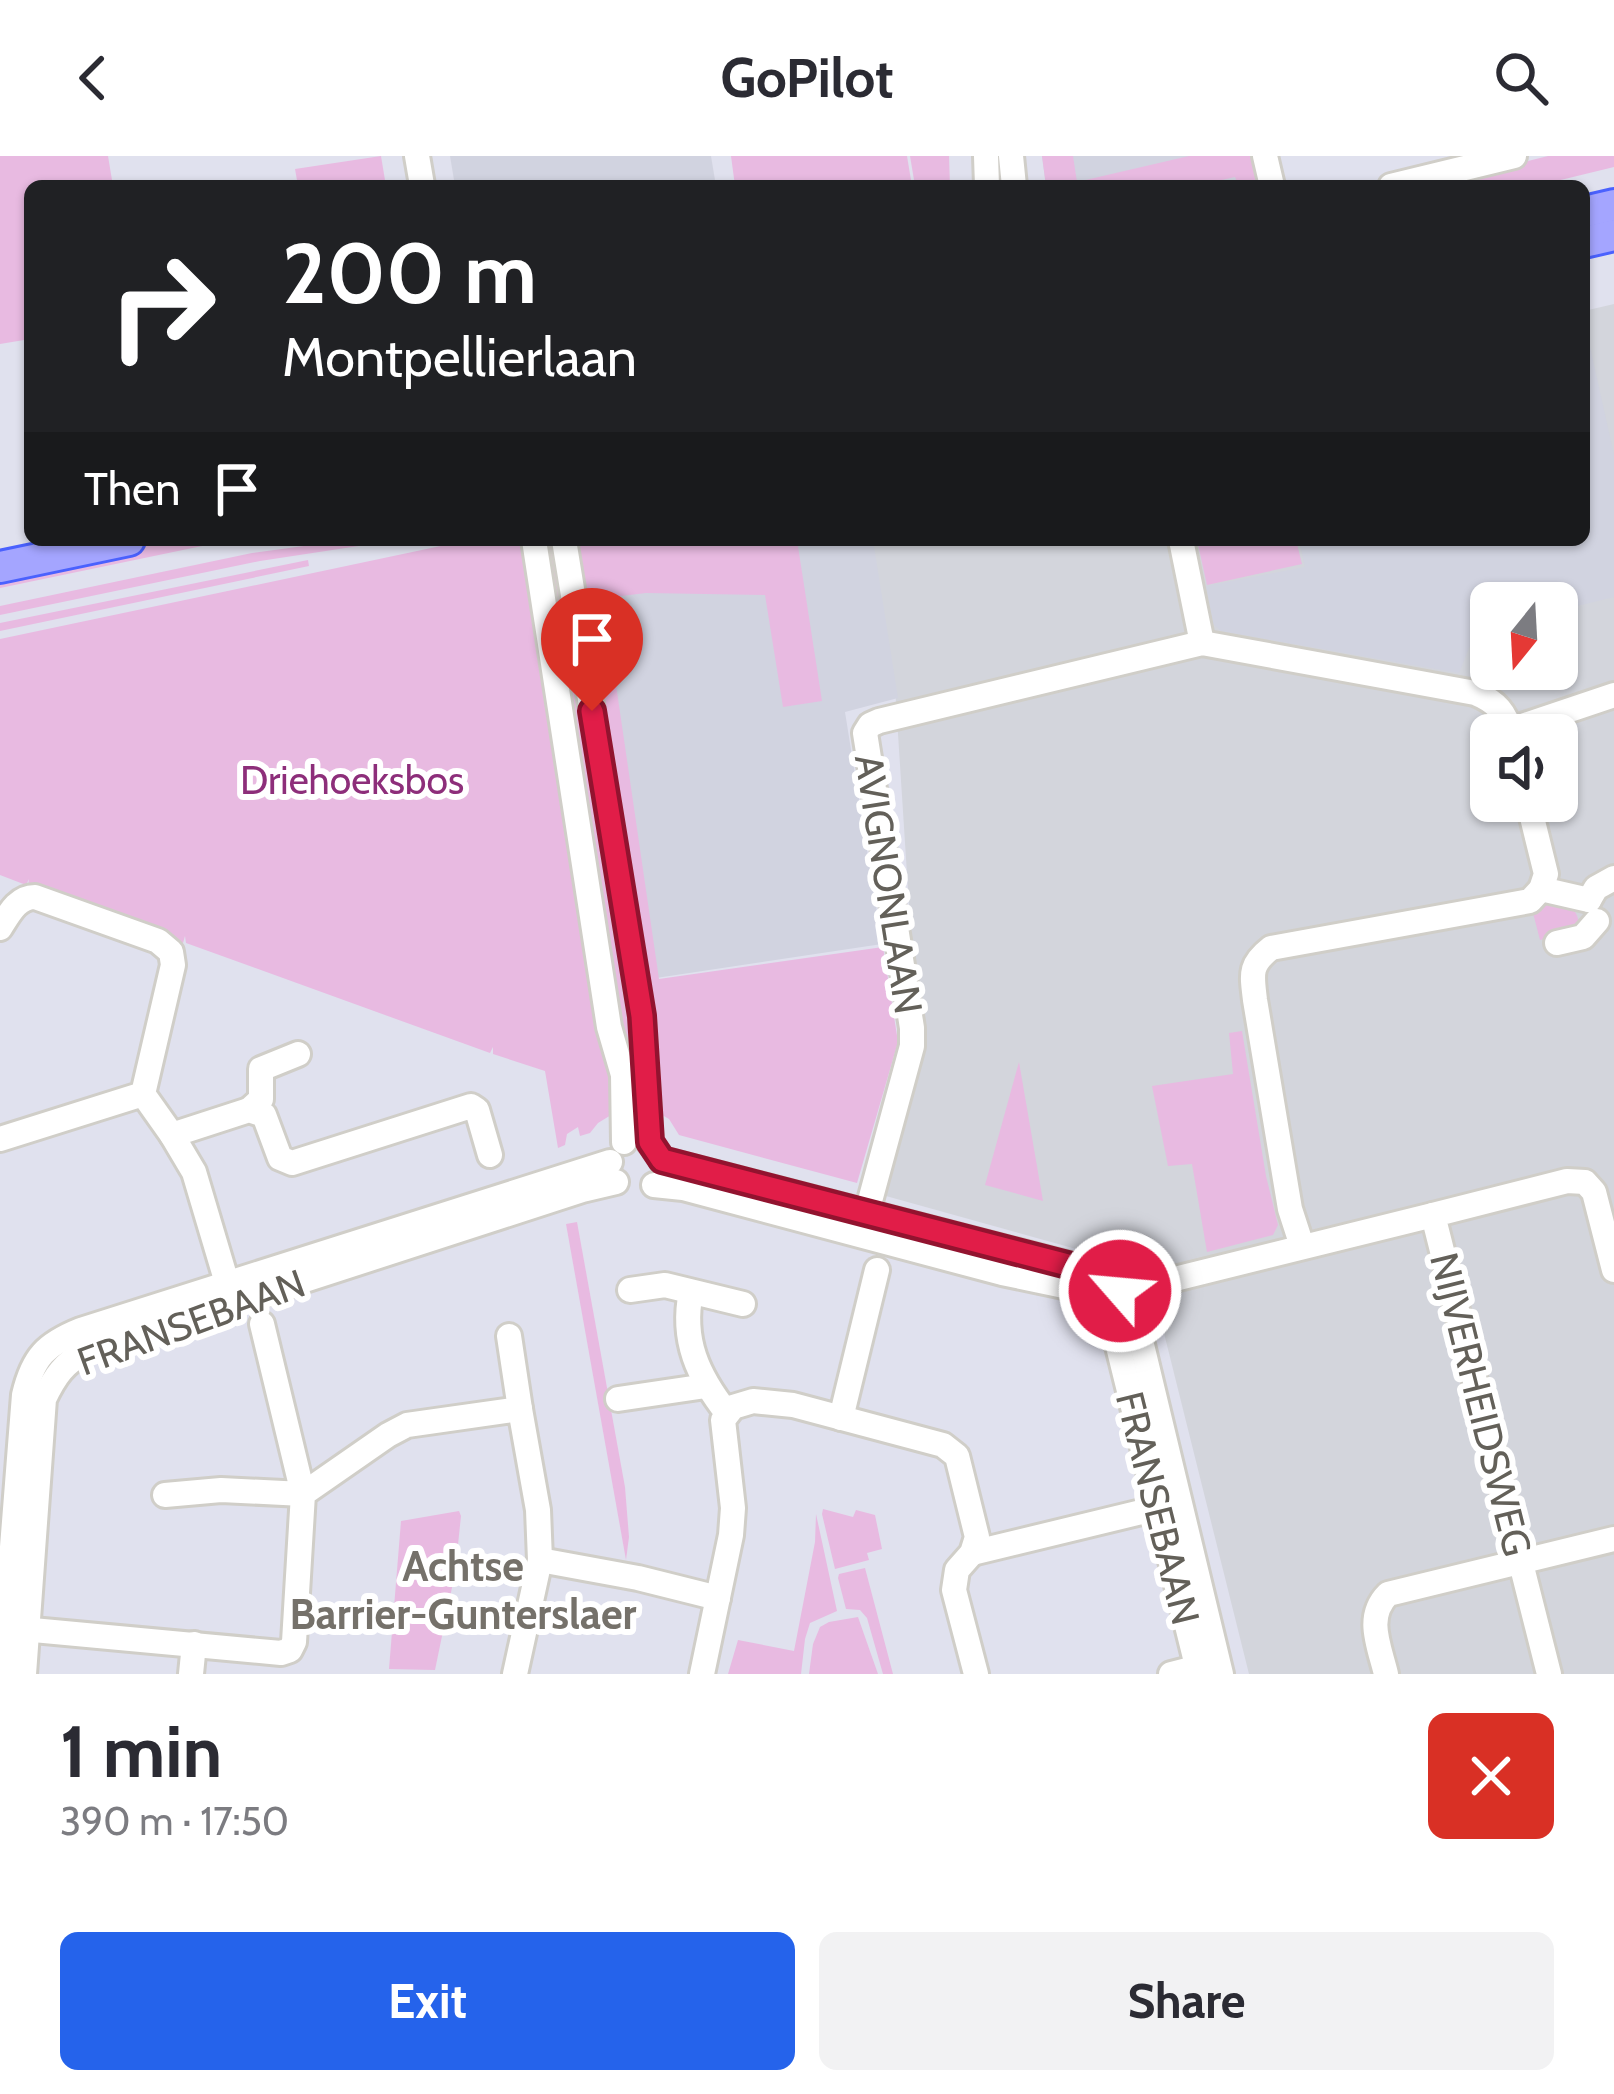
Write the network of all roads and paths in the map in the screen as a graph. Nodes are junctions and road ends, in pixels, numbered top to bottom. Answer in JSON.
{"nodes":[{"id":1,"x":1514,"y":156,"type":"edge"},
{"id":2,"x":1416,"y":180,"type":"edge"},
{"id":3,"x":100,"y":546,"type":"edge"},
{"id":4,"x":535,"y":546,"type":"edge"},
{"id":5,"x":565,"y":546,"type":"edge"},
{"id":6,"x":1182,"y":546,"type":"edge"},
{"id":7,"x":0,"y":567,"type":"edge"},
{"id":8,"x":1202,"y":643,"type":"junction"},
{"id":9,"x":1614,"y":695,"type":"edge"},
{"id":10,"x":1505,"y":714,"type":"edge"},
{"id":11,"x":1561,"y":714,"type":"edge"},
{"id":12,"x":1533,"y":822,"type":"edge"},
{"id":13,"x":1614,"y":878,"type":"edge"},
{"id":14,"x":1541,"y":889,"type":"junction"},
{"id":15,"x":1600,"y":917,"type":"edge"},
{"id":16,"x":0,"y":928,"type":"edge"},
{"id":17,"x":1558,"y":943,"type":"dead end"},
{"id":18,"x":298,"y":1054,"type":"dead end"},
{"id":19,"x":143,"y":1094,"type":"junction"},
{"id":20,"x":258,"y":1108,"type":"junction"},
{"id":21,"x":172,"y":1135,"type":"junction"},
{"id":22,"x":0,"y":1139,"type":"edge"},
{"id":23,"x":656,"y":1151,"type":"junction"},
{"id":24,"x":490,"y":1155,"type":"dead end"},
{"id":25,"x":617,"y":1162,"type":"junction"},
{"id":26,"x":654,"y":1185,"type":"junction"},
{"id":27,"x":1433,"y":1215,"type":"junction"},
{"id":28,"x":864,"y":1224,"type":"junction"},
{"id":29,"x":1303,"y":1246,"type":"junction"},
{"id":30,"x":878,"y":1270,"type":"dead end"},
{"id":31,"x":1614,"y":1270,"type":"edge"},
{"id":32,"x":630,"y":1290,"type":"dead end"},
{"id":33,"x":1120,"y":1291,"type":"junction"},
{"id":34,"x":692,"y":1292,"type":"junction"},
{"id":35,"x":230,"y":1293,"type":"junction"},
{"id":36,"x":1095,"y":1301,"type":"junction"},
{"id":37,"x":743,"y":1304,"type":"dead end"},
{"id":38,"x":262,"y":1324,"type":"dead end"},
{"id":39,"x":508,"y":1336,"type":"dead end"},
{"id":40,"x":706,"y":1386,"type":"junction"},
{"id":41,"x":618,"y":1400,"type":"dead end"},
{"id":42,"x":520,"y":1409,"type":"junction"},
{"id":43,"x":728,"y":1413,"type":"junction"},
{"id":44,"x":841,"y":1418,"type":"junction"},
{"id":45,"x":304,"y":1494,"type":"junction"},
{"id":46,"x":165,"y":1495,"type":"dead end"},
{"id":47,"x":1158,"y":1508,"type":"junction"},
{"id":48,"x":1614,"y":1539,"type":"edge"},
{"id":49,"x":972,"y":1553,"type":"junction"},
{"id":50,"x":540,"y":1560,"type":"junction"},
{"id":51,"x":1522,"y":1561,"type":"junction"},
{"id":52,"x":718,"y":1598,"type":"junction"},
{"id":53,"x":11,"y":1628,"type":"edge"},
{"id":54,"x":194,"y":1644,"type":"junction"},
{"id":55,"x":1209,"y":1669,"type":"edge"},
{"id":56,"x":2,"y":1674,"type":"edge"},
{"id":57,"x":24,"y":1674,"type":"edge"},
{"id":58,"x":191,"y":1674,"type":"edge"},
{"id":59,"x":515,"y":1674,"type":"edge"},
{"id":60,"x":702,"y":1674,"type":"edge"},
{"id":61,"x":976,"y":1674,"type":"edge"},
{"id":62,"x":1171,"y":1674,"type":"edge"},
{"id":63,"x":1386,"y":1674,"type":"edge"},
{"id":64,"x":1549,"y":1674,"type":"edge"}],
"edges":[{"from":1,"to":2,"type":"street"},
{"from":3,"to":7,"type":"main road"},
{"from":4,"to":25,"type":"street"},
{"from":5,"to":23,"type":"street"},
{"from":6,"to":8,"type":"street"},
{"from":8,"to":10,"type":"street","name":"AVIGNONLAAN"},
{"from":8,"to":28,"type":"street","name":"AVIGNONLAAN"},
{"from":9,"to":11,"type":"street"},
{"from":12,"to":14,"type":"street"},
{"from":13,"to":15,"type":"street"},
{"from":14,"to":15,"type":"street"},
{"from":14,"to":29,"type":"street"},
{"from":15,"to":17,"type":"street"},
{"from":16,"to":19,"type":"street"},
{"from":18,"to":20,"type":"street"},
{"from":19,"to":21,"type":"street"},
{"from":19,"to":22,"type":"street"},
{"from":20,"to":21,"type":"street"},
{"from":20,"to":24,"type":"street"},
{"from":21,"to":35,"type":"street"},
{"from":23,"to":25,"type":"street"},
{"from":23,"to":26,"type":"street"},
{"from":23,"to":28,"type":"street"},
{"from":25,"to":26,"type":"street"},
{"from":25,"to":35,"type":"street","name":"FRANSEBAAN"},
{"from":26,"to":28,"type":"street"},
{"from":27,"to":29,"type":"street"},
{"from":27,"to":31,"type":"street","name":"NIJVERHEIDSWEG"},
{"from":27,"to":51,"type":"street","name":"NIJVERHEIDSWEG"},
{"from":28,"to":33,"type":"street"},
{"from":28,"to":36,"type":"street"},
{"from":29,"to":33,"type":"street"},
{"from":30,"to":44,"type":"street"},
{"from":32,"to":34,"type":"street"},
{"from":33,"to":36,"type":"street"},
{"from":33,"to":55,"type":"street","name":"FRANSEBAAN"},
{"from":34,"to":37,"type":"street"},
{"from":34,"to":40,"type":"street"},
{"from":35,"to":53,"type":"street","name":"FRANSEBAAN"},
{"from":36,"to":47,"type":"street","name":"FRANSEBAAN"},
{"from":38,"to":45,"type":"street"},
{"from":39,"to":42,"type":"street"},
{"from":40,"to":41,"type":"street"},
{"from":40,"to":43,"type":"street"},
{"from":42,"to":45,"type":"street"},
{"from":42,"to":50,"type":"street"},
{"from":43,"to":44,"type":"street"},
{"from":43,"to":52,"type":"street"},
{"from":44,"to":49,"type":"street"},
{"from":45,"to":46,"type":"street"},
{"from":45,"to":54,"type":"street"},
{"from":47,"to":49,"type":"street"},
{"from":47,"to":55,"type":"street","name":"FRANSEBAAN"},
{"from":48,"to":51,"type":"street"},
{"from":49,"to":61,"type":"street"},
{"from":50,"to":52,"type":"street"},
{"from":50,"to":59,"type":"street"},
{"from":51,"to":63,"type":"street"},
{"from":51,"to":64,"type":"street","name":"NIJVERHEIDSWEG"},
{"from":52,"to":60,"type":"street"},
{"from":53,"to":54,"type":"street"},
{"from":53,"to":56,"type":"street","name":"FRANSEBAAN"},
{"from":53,"to":57,"type":"street","name":"FRANSEBAAN"},
{"from":54,"to":58,"type":"street"},
{"from":55,"to":62,"type":"street"}]}
